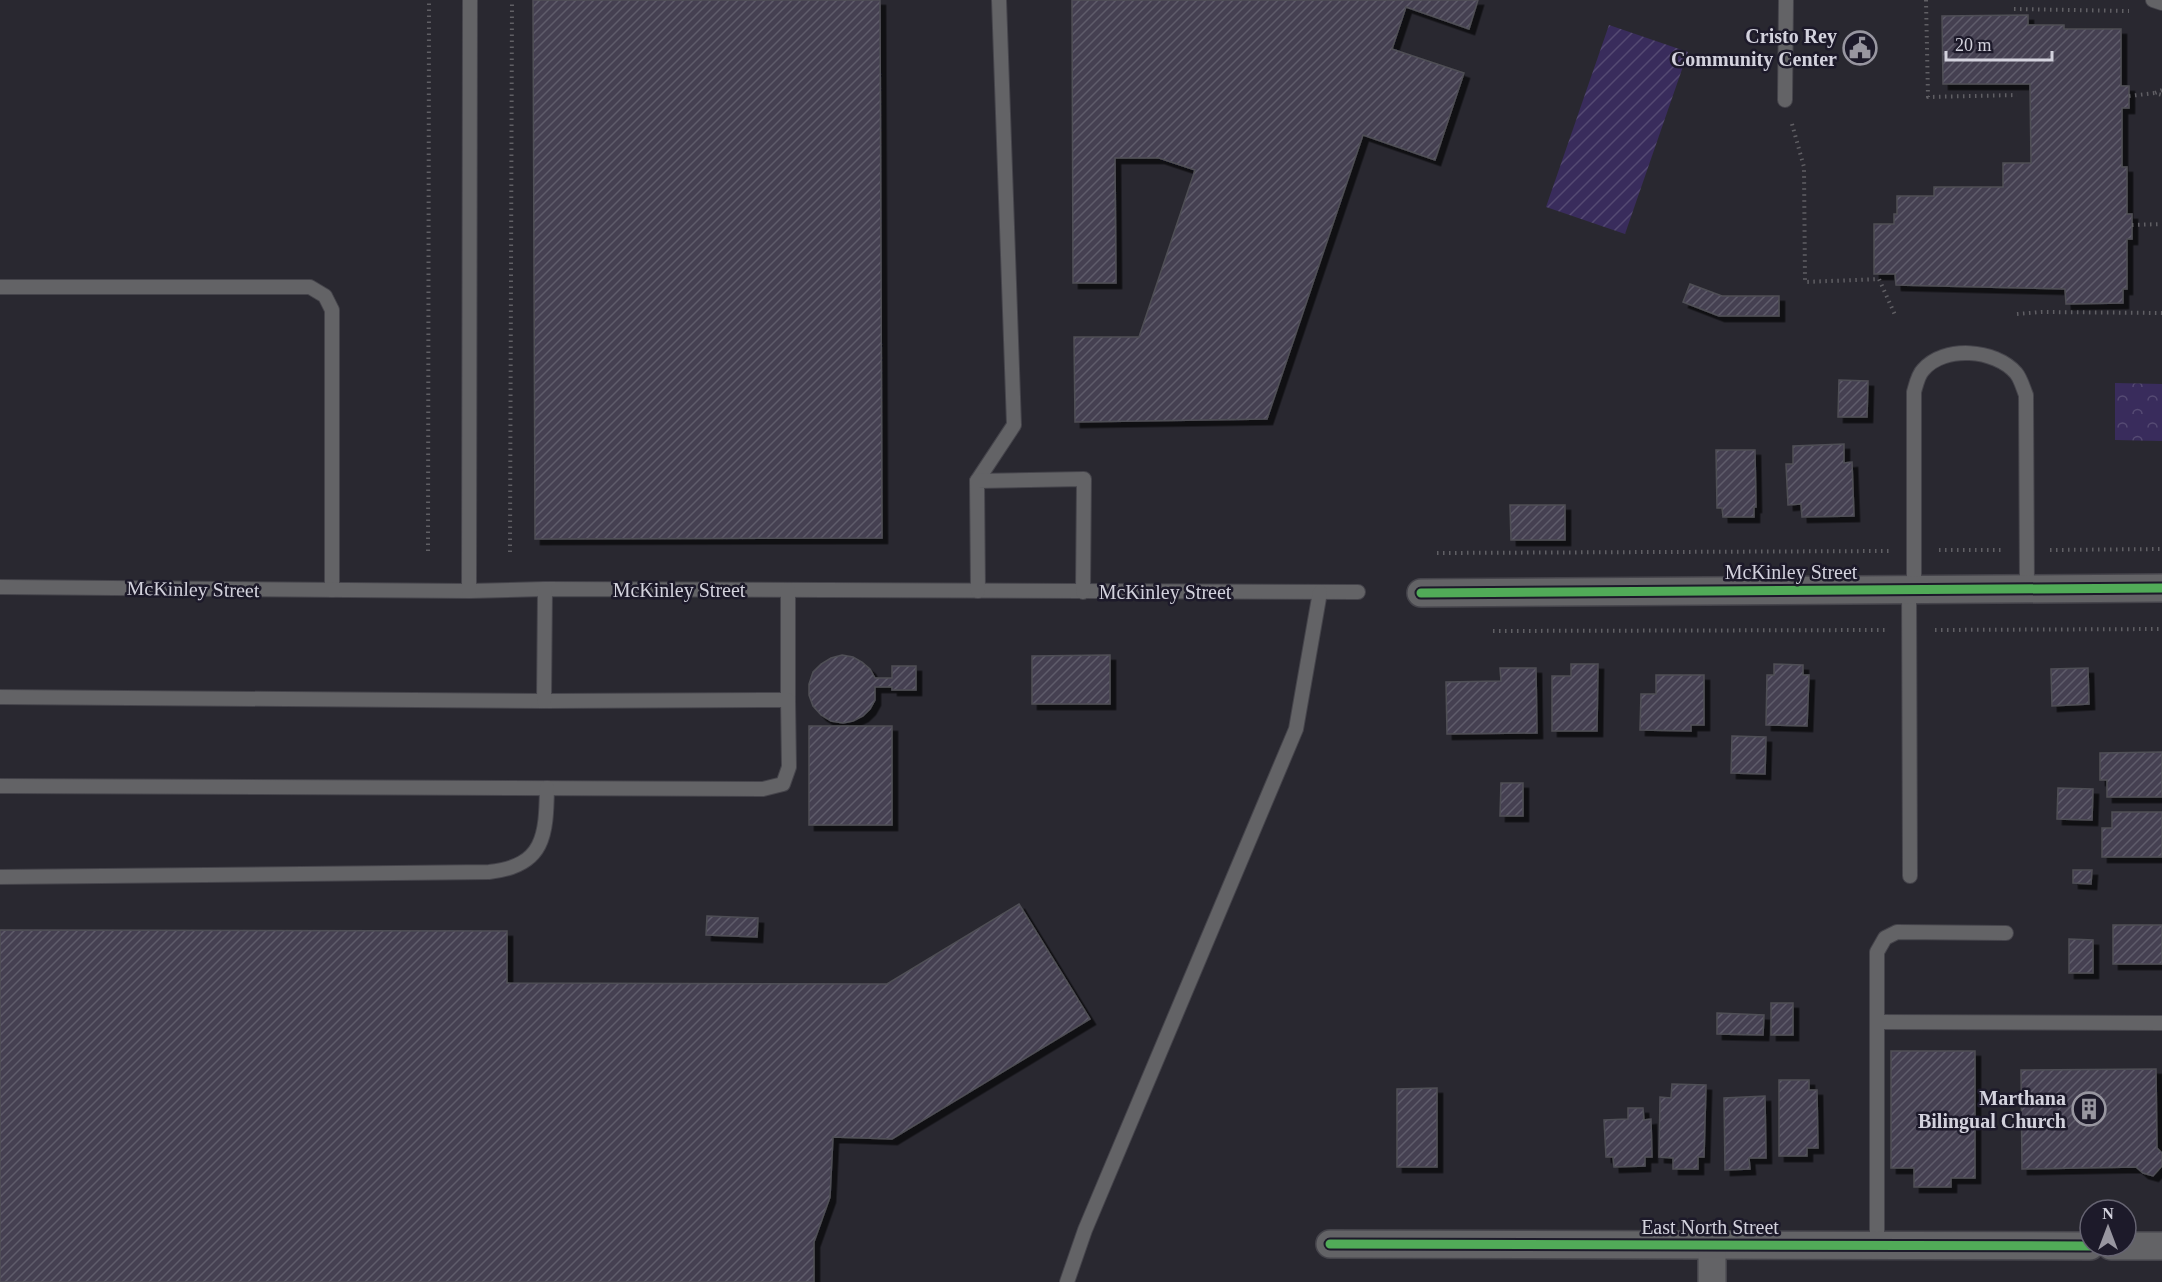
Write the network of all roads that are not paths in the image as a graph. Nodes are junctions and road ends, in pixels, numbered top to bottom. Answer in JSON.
{"nodes":[{"id":1,"x":470,"y":0,"type":"edge"},
{"id":2,"x":999,"y":0,"type":"edge"},
{"id":3,"x":1786,"y":0,"type":"edge"},
{"id":4,"x":2153,"y":0,"type":"edge"},
{"id":5,"x":2162,"y":3,"type":"edge"},
{"id":6,"x":1785,"y":100,"type":"road end"},
{"id":7,"x":0,"y":287,"type":"edge"},
{"id":8,"x":976,"y":481,"type":"junction"},
{"id":9,"x":0,"y":587,"type":"edge"},
{"id":10,"x":2162,"y":588,"type":"edge"},
{"id":11,"x":1911,"y":589,"type":"junction"},
{"id":12,"x":2027,"y":589,"type":"junction"},
{"id":13,"x":332,"y":590,"type":"junction"},
{"id":14,"x":545,"y":590,"type":"junction"},
{"id":15,"x":788,"y":590,"type":"junction"},
{"id":16,"x":470,"y":591,"type":"junction"},
{"id":17,"x":978,"y":591,"type":"junction"},
{"id":18,"x":1083,"y":592,"type":"junction"},
{"id":19,"x":1320,"y":592,"type":"junction"},
{"id":20,"x":1358,"y":592,"type":"dead end"},
{"id":21,"x":1421,"y":593,"type":"dead end"},
{"id":22,"x":0,"y":697,"type":"edge"},
{"id":23,"x":788,"y":700,"type":"junction"},
{"id":24,"x":544,"y":701,"type":"junction"},
{"id":25,"x":0,"y":786,"type":"edge"},
{"id":26,"x":547,"y":788,"type":"junction"},
{"id":27,"x":1910,"y":876,"type":"dead end"},
{"id":28,"x":0,"y":877,"type":"edge"},
{"id":29,"x":2006,"y":933,"type":"dead end"},
{"id":30,"x":1877,"y":1022,"type":"junction"},
{"id":31,"x":2162,"y":1023,"type":"edge"},
{"id":32,"x":1330,"y":1244,"type":"dead end"},
{"id":33,"x":1712,"y":1246,"type":"junction"},
{"id":34,"x":1877,"y":1246,"type":"junction"},
{"id":35,"x":2078,"y":1246,"type":"edge"},
{"id":36,"x":2138,"y":1246,"type":"edge"},
{"id":37,"x":2162,"y":1246,"type":"edge"},
{"id":38,"x":1067,"y":1282,"type":"edge"},
{"id":39,"x":1712,"y":1282,"type":"edge"}],
"edges":[{"from":1,"to":16,"type":"lane"},
{"from":2,"to":8,"type":"lane"},
{"from":3,"to":6,"type":"lane"},
{"from":4,"to":5,"type":"lane"},
{"from":7,"to":13,"type":"lane"},
{"from":8,"to":17,"type":"lane"},
{"from":8,"to":18,"type":"lane"},
{"from":9,"to":13,"type":"lane","name":"McKinley Street"},
{"from":10,"to":12,"type":"street","name":"McKinley Street"},
{"from":11,"to":12,"type":"street","name":"McKinley Street"},
{"from":11,"to":12,"type":"lane"},
{"from":11,"to":21,"type":"street","name":"McKinley Street"},
{"from":11,"to":27,"type":"lane"},
{"from":13,"to":16,"type":"lane","name":"McKinley Street"},
{"from":14,"to":15,"type":"lane","name":"McKinley Street"},
{"from":14,"to":16,"type":"lane","name":"McKinley Street"},
{"from":14,"to":24,"type":"lane"},
{"from":15,"to":17,"type":"lane","name":"McKinley Street"},
{"from":15,"to":23,"type":"lane"},
{"from":17,"to":18,"type":"lane","name":"McKinley Street"},
{"from":18,"to":19,"type":"lane","name":"McKinley Street"},
{"from":19,"to":20,"type":"lane","name":"McKinley Street"},
{"from":19,"to":38,"type":"lane"},
{"from":22,"to":24,"type":"lane"},
{"from":23,"to":24,"type":"lane"},
{"from":23,"to":26,"type":"lane"},
{"from":25,"to":26,"type":"lane"},
{"from":26,"to":28,"type":"lane"},
{"from":29,"to":30,"type":"lane"},
{"from":30,"to":31,"type":"lane"},
{"from":30,"to":34,"type":"lane"},
{"from":32,"to":33,"type":"street","name":"East North Street"},
{"from":33,"to":34,"type":"street","name":"East North Street"},
{"from":33,"to":39,"type":"street"},
{"from":34,"to":35,"type":"street","name":"East North Street"},
{"from":36,"to":37,"type":"street"}]}
